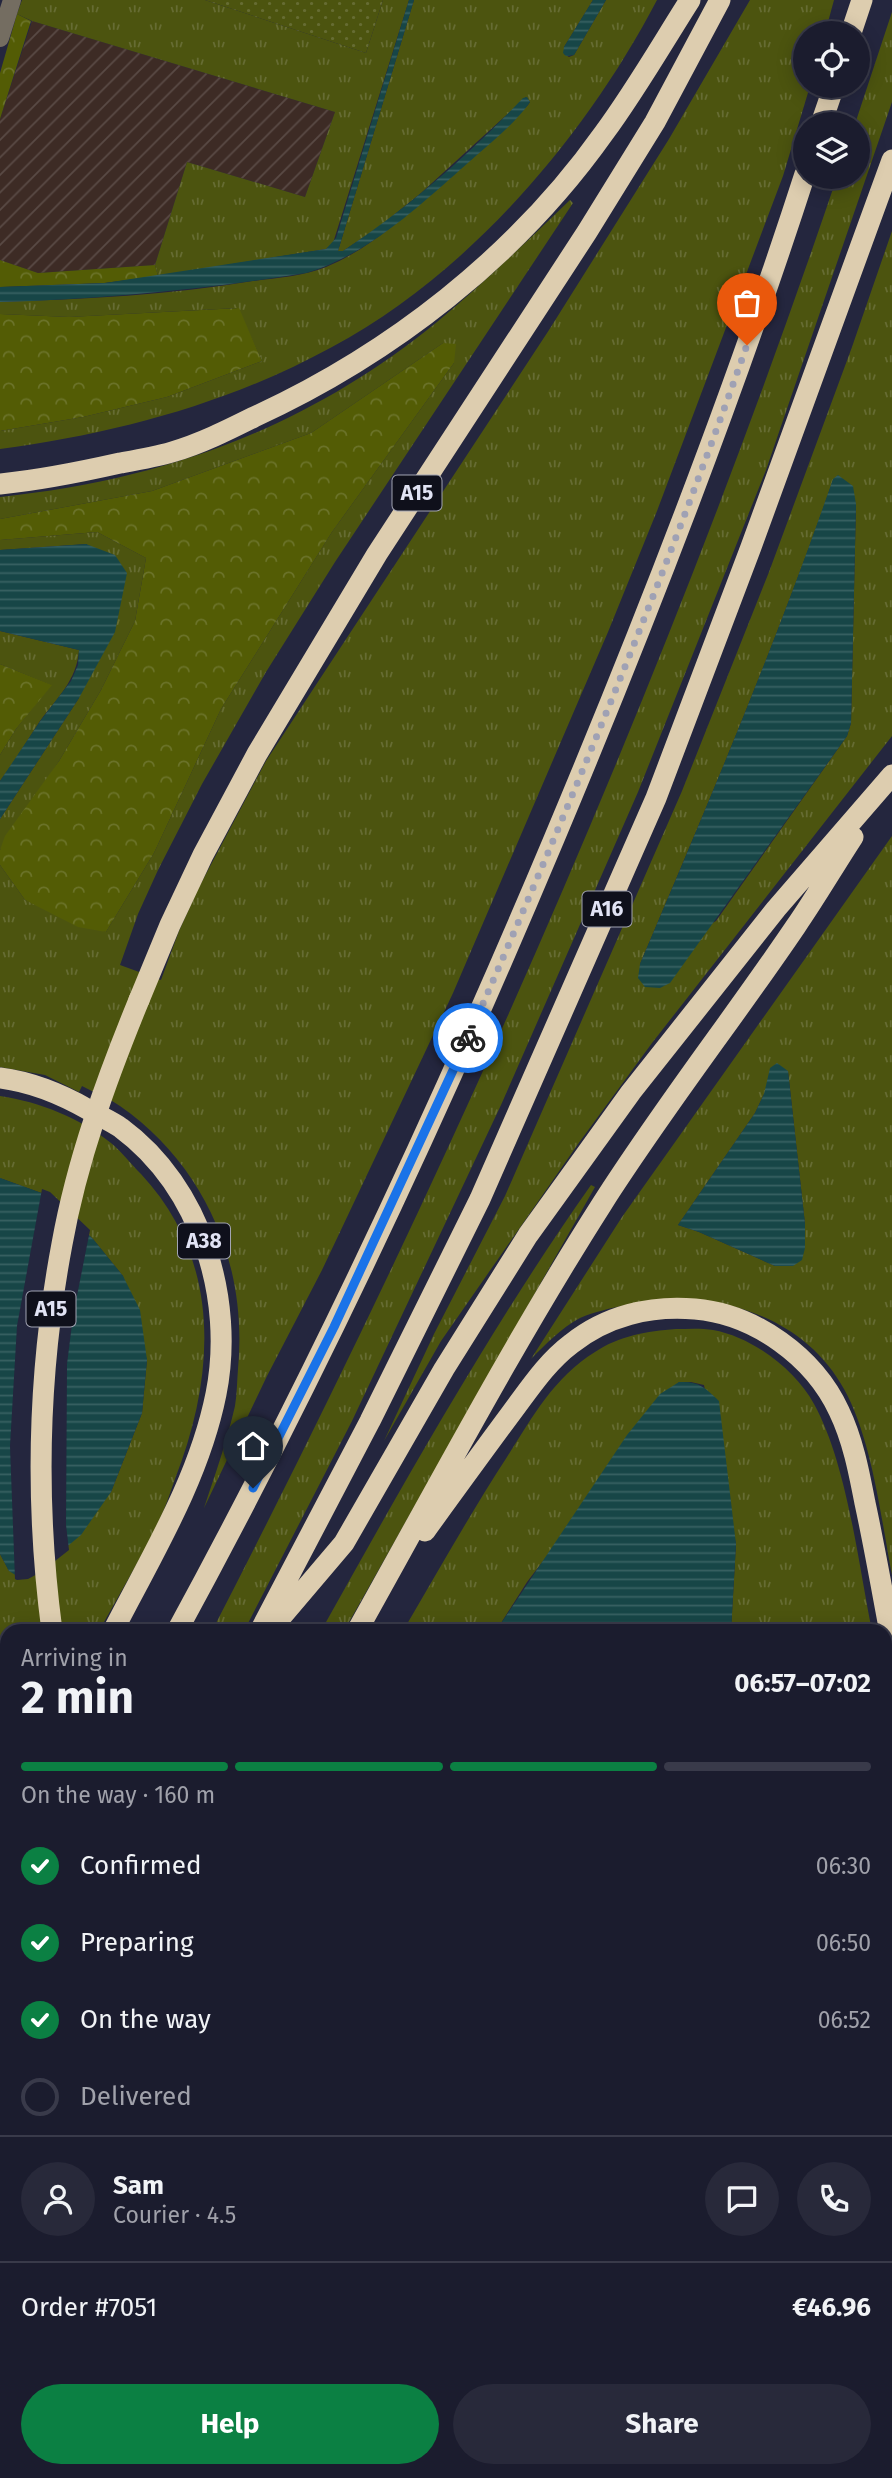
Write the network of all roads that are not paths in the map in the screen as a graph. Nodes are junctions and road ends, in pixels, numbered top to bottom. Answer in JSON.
{"nodes":[{"id":1,"x":12,"y":0,"type":"edge"},
{"id":2,"x":690,"y":0,"type":"edge"},
{"id":3,"x":720,"y":0,"type":"edge"},
{"id":4,"x":862,"y":0,"type":"edge"},
{"id":5,"x":855,"y":21,"type":"edge"},
{"id":6,"x":0,"y":38,"type":"edge"},
{"id":7,"x":892,"y":160,"type":"edge"},
{"id":8,"x":800,"y":189,"type":"edge"},
{"id":9,"x":0,"y":484,"type":"edge"},
{"id":10,"x":892,"y":776,"type":"edge"},
{"id":11,"x":0,"y":1078,"type":"edge"},
{"id":12,"x":376,"y":1598,"type":"junction"},
{"id":13,"x":51,"y":1624,"type":"edge"},
{"id":14,"x":117,"y":1624,"type":"edge"},
{"id":15,"x":181,"y":1624,"type":"edge"},
{"id":16,"x":264,"y":1624,"type":"edge"},
{"id":17,"x":275,"y":1624,"type":"edge"},
{"id":18,"x":361,"y":1624,"type":"edge"},
{"id":19,"x":888,"y":1624,"type":"edge"}],
"edges":[{"from":1,"to":6,"type":"street"},
{"from":2,"to":9,"type":"highway"},
{"from":3,"to":13,"type":"highway","number":"A15","bridge":true},
{"from":4,"to":5,"type":"highway"},
{"from":7,"to":16,"type":"highway","number":"A16"},
{"from":8,"to":15,"type":"highway"},
{"from":10,"to":12,"type":"highway"},
{"from":10,"to":17,"type":"highway"},
{"from":11,"to":14,"type":"highway","number":"A38"},
{"from":12,"to":18,"type":"highway"},
{"from":12,"to":19,"type":"highway"}]}
